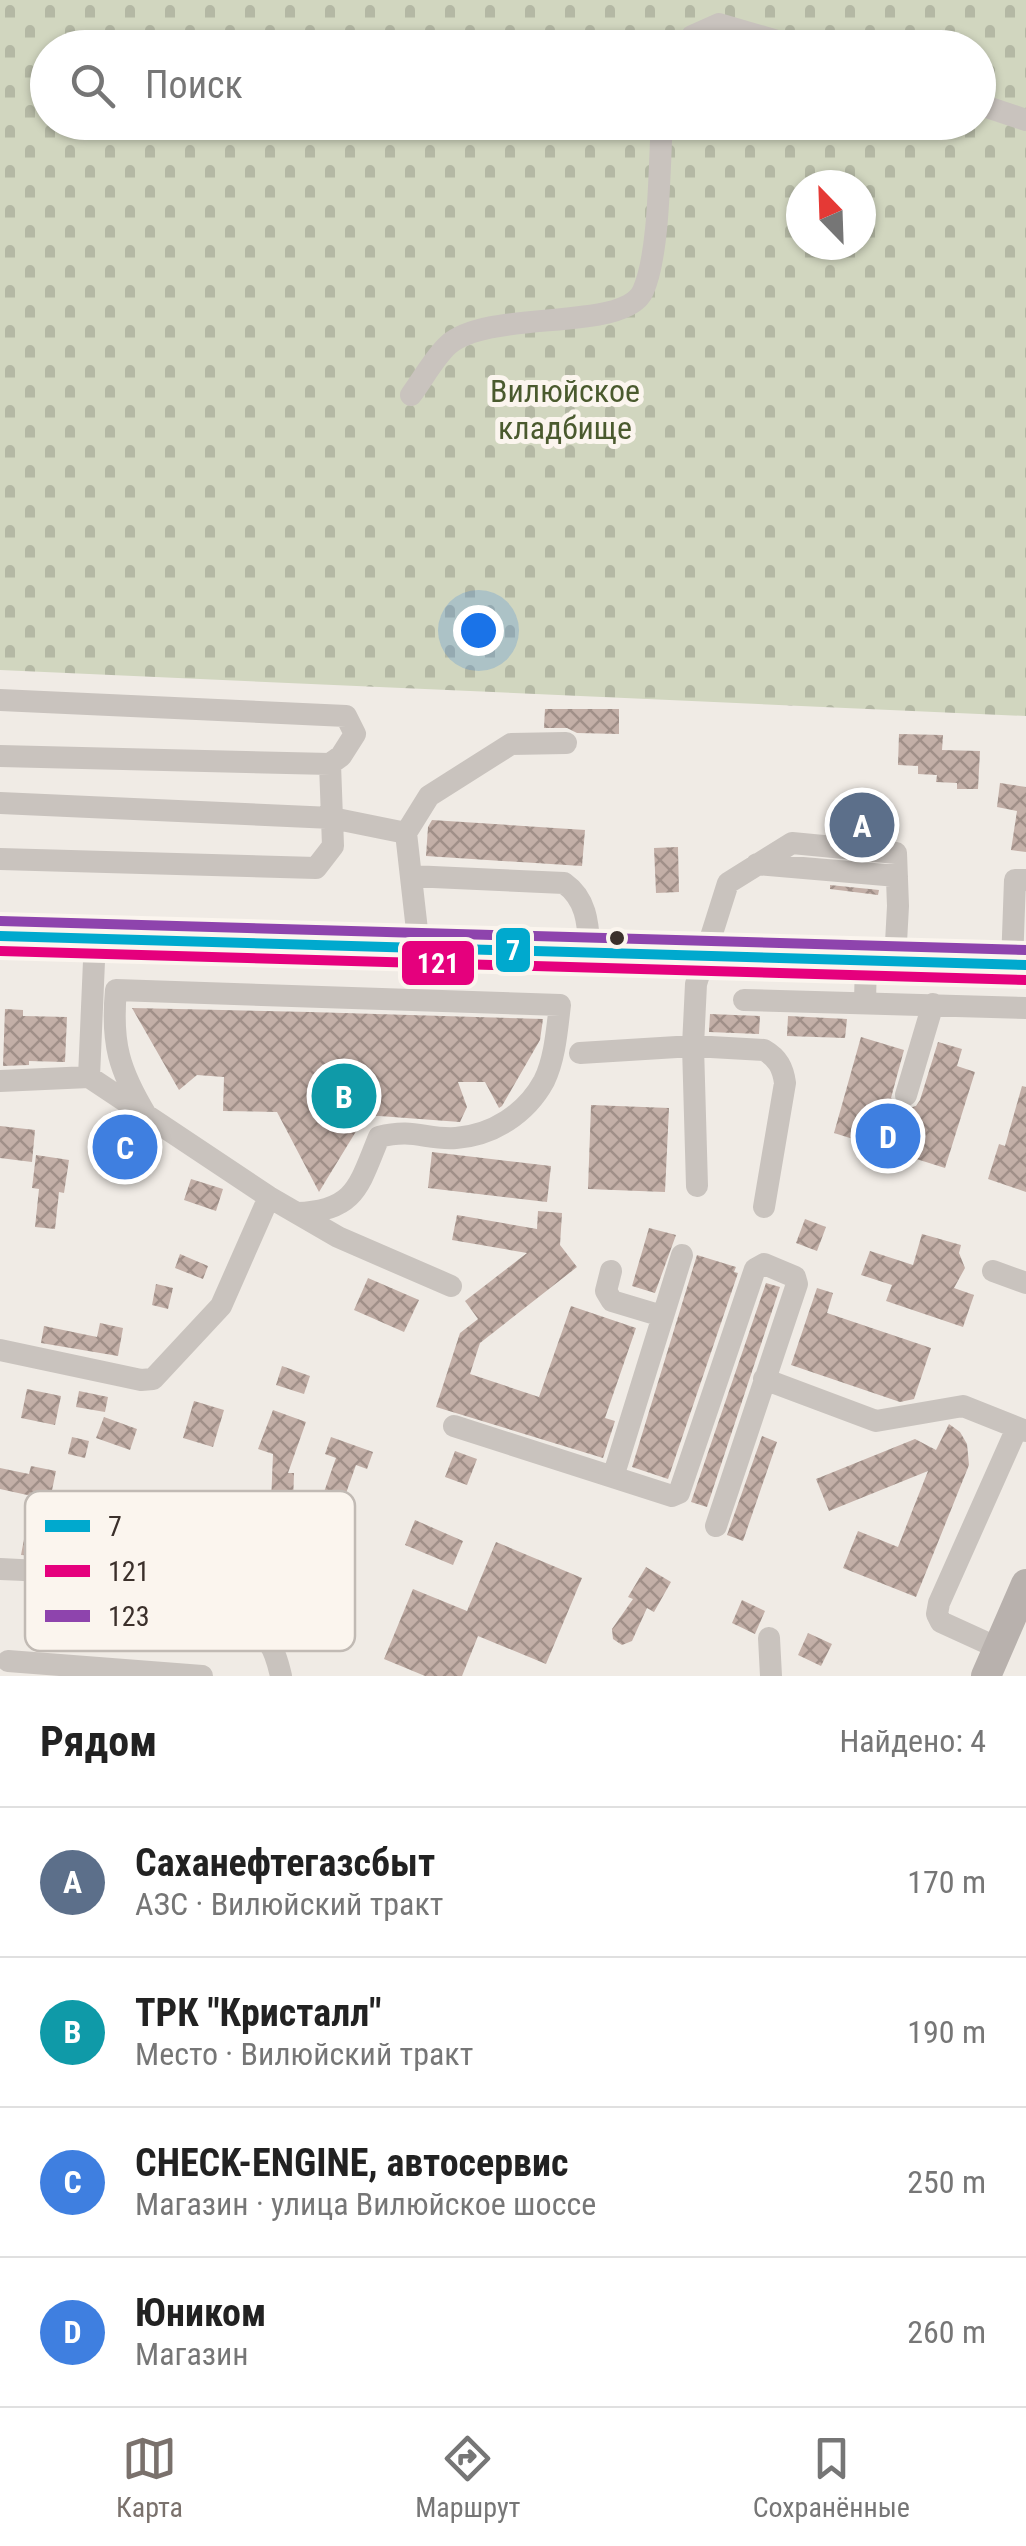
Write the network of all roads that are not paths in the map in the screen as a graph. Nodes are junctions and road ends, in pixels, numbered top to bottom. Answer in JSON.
{"nodes":[{"id":1,"x":706,"y":30,"type":"edge"},
{"id":2,"x":740,"y":30,"type":"edge"},
{"id":3,"x":996,"y":110,"type":"edge"},
{"id":4,"x":1026,"y":120,"type":"edge"},
{"id":5,"x":661,"y":140,"type":"edge"},
{"id":6,"x":412,"y":394,"type":"dead end"},
{"id":7,"x":0,"y":700,"type":"edge"},
{"id":8,"x":566,"y":743,"type":"dead end"},
{"id":9,"x":0,"y":756,"type":"edge"},
{"id":10,"x":330,"y":764,"type":"junction"},
{"id":11,"x":0,"y":803,"type":"edge"},
{"id":12,"x":332,"y":818,"type":"junction"},
{"id":13,"x":406,"y":833,"type":"junction"},
{"id":14,"x":0,"y":858,"type":"edge"},
{"id":15,"x":410,"y":876,"type":"junction"},
{"id":16,"x":1026,"y":880,"type":"edge"},
{"id":17,"x":0,"y":936,"type":"edge"},
{"id":18,"x":95,"y":938,"type":"junction"},
{"id":19,"x":419,"y":948,"type":"junction"},
{"id":20,"x":590,"y":953,"type":"junction"},
{"id":21,"x":702,"y":957,"type":"junction"},
{"id":22,"x":880,"y":961,"type":"junction"},
{"id":23,"x":1019,"y":964,"type":"edge"},
{"id":24,"x":744,"y":1000,"type":"dead end"},
{"id":25,"x":865,"y":1002,"type":"junction"},
{"id":26,"x":933,"y":1004,"type":"junction"},
{"id":27,"x":1026,"y":1008,"type":"edge"},
{"id":28,"x":693,"y":1046,"type":"junction"},
{"id":29,"x":580,"y":1053,"type":"dead end"},
{"id":30,"x":89,"y":1078,"type":"junction"},
{"id":31,"x":0,"y":1081,"type":"edge"},
{"id":32,"x":906,"y":1094,"type":"dead end"},
{"id":33,"x":146,"y":1115,"type":"junction"},
{"id":34,"x":698,"y":1186,"type":"dead end"},
{"id":35,"x":269,"y":1197,"type":"junction"},
{"id":36,"x":764,"y":1207,"type":"dead end"},
{"id":37,"x":297,"y":1213,"type":"junction"},
{"id":38,"x":682,"y":1255,"type":"dead end"},
{"id":39,"x":611,"y":1271,"type":"dead end"},
{"id":40,"x":992,"y":1271,"type":"dead end"},
{"id":41,"x":1026,"y":1283,"type":"edge"},
{"id":42,"x":451,"y":1286,"type":"dead end"},
{"id":43,"x":662,"y":1316,"type":"junction"},
{"id":44,"x":0,"y":1350,"type":"edge"},
{"id":45,"x":764,"y":1380,"type":"junction"},
{"id":46,"x":454,"y":1426,"type":"dead end"},
{"id":47,"x":1022,"y":1429,"type":"edge"},
{"id":48,"x":613,"y":1478,"type":"junction"},
{"id":49,"x":716,"y":1526,"type":"dead end"},
{"id":50,"x":0,"y":1568,"type":"edge"},
{"id":51,"x":25,"y":1570,"type":"edge"},
{"id":52,"x":1026,"y":1584,"type":"edge"},
{"id":53,"x":769,"y":1638,"type":"dead end"},
{"id":54,"x":274,"y":1651,"type":"edge"},
{"id":55,"x":8,"y":1661,"type":"dead end"},
{"id":56,"x":992,"y":1662,"type":"edge"},
{"id":57,"x":139,"y":1674,"type":"edge"},
{"id":58,"x":202,"y":1676,"type":"edge"},
{"id":59,"x":280,"y":1676,"type":"edge"},
{"id":60,"x":771,"y":1676,"type":"edge"}],
"edges":[{"from":1,"to":2,"type":"street"},
{"from":3,"to":4,"type":"street"},
{"from":5,"to":6,"type":"street"},
{"from":7,"to":10,"type":"street"},
{"from":8,"to":13,"type":"street"},
{"from":9,"to":10,"type":"street"},
{"from":10,"to":12,"type":"street"},
{"from":11,"to":12,"type":"street"},
{"from":12,"to":13,"type":"street"},
{"from":12,"to":14,"type":"street"},
{"from":13,"to":15,"type":"street"},
{"from":15,"to":19,"type":"street"},
{"from":15,"to":20,"type":"street"},
{"from":16,"to":23,"type":"street"},
{"from":17,"to":18,"type":"main road"},
{"from":18,"to":19,"type":"main road"},
{"from":18,"to":30,"type":"street"},
{"from":19,"to":20,"type":"main road"},
{"from":20,"to":21,"type":"main road"},
{"from":21,"to":22,"type":"main road"},
{"from":21,"to":22,"type":"street"},
{"from":21,"to":28,"type":"street"},
{"from":22,"to":23,"type":"main road"},
{"from":22,"to":25,"type":"street"},
{"from":24,"to":25,"type":"street"},
{"from":25,"to":26,"type":"street"},
{"from":26,"to":27,"type":"street"},
{"from":26,"to":32,"type":"street"},
{"from":28,"to":29,"type":"street"},
{"from":28,"to":34,"type":"street"},
{"from":28,"to":36,"type":"street"},
{"from":30,"to":31,"type":"street"},
{"from":30,"to":33,"type":"street"},
{"from":33,"to":35,"type":"street"},
{"from":33,"to":37,"type":"street"},
{"from":35,"to":37,"type":"street"},
{"from":35,"to":44,"type":"street"},
{"from":37,"to":42,"type":"street"},
{"from":38,"to":43,"type":"street"},
{"from":39,"to":43,"type":"street"},
{"from":40,"to":41,"type":"street"},
{"from":43,"to":48,"type":"street"},
{"from":45,"to":47,"type":"street"},
{"from":45,"to":48,"type":"street"},
{"from":45,"to":49,"type":"street"},
{"from":46,"to":48,"type":"street"},
{"from":47,"to":56,"type":"street"},
{"from":50,"to":51,"type":"street"},
{"from":52,"to":56,"type":"main road"},
{"from":53,"to":60,"type":"street"},
{"from":54,"to":59,"type":"street"},
{"from":55,"to":57,"type":"street"},
{"from":57,"to":58,"type":"street"}]}
